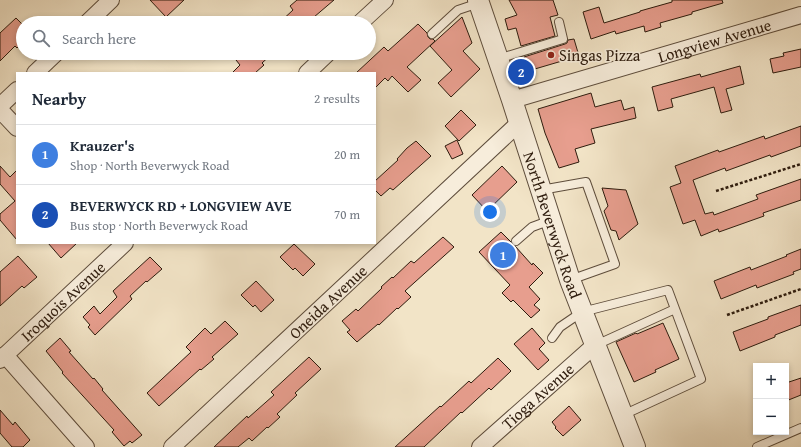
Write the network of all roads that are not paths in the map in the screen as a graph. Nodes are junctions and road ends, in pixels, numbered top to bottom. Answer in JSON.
{"nodes":[{"id":1,"x":111,"y":0,"type":"edge"},
{"id":2,"x":385,"y":0,"type":"edge"},
{"id":3,"x":479,"y":1,"type":"edge"},
{"id":4,"x":801,"y":15,"type":"edge"},
{"id":5,"x":94,"y":16,"type":"edge"},
{"id":6,"x":368,"y":16,"type":"edge"},
{"id":7,"x":559,"y":22,"type":"dead end"},
{"id":8,"x":432,"y":34,"type":"dead end"},
{"id":9,"x":498,"y":59,"type":"junction"},
{"id":10,"x":49,"y":60,"type":"edge"},
{"id":11,"x":321,"y":60,"type":"edge"},
{"id":12,"x":36,"y":72,"type":"edge"},
{"id":13,"x":308,"y":72,"type":"edge"},
{"id":14,"x":16,"y":91,"type":"edge"},
{"id":15,"x":512,"y":100,"type":"junction"},
{"id":16,"x":0,"y":106,"type":"edge"},
{"id":17,"x":0,"y":110,"type":"edge"},
{"id":18,"x":519,"y":123,"type":"junction"},
{"id":19,"x":16,"y":127,"type":"edge"},
{"id":20,"x":541,"y":190,"type":"junction"},
{"id":21,"x":551,"y":220,"type":"junction"},
{"id":22,"x":516,"y":241,"type":"dead end"},
{"id":23,"x":124,"y":244,"type":"edge"},
{"id":24,"x":570,"y":280,"type":"junction"},
{"id":25,"x":675,"y":309,"type":"junction"},
{"id":26,"x":582,"y":312,"type":"junction"},
{"id":27,"x":552,"y":338,"type":"dead end"},
{"id":28,"x":595,"y":345,"type":"junction"},
{"id":29,"x":2,"y":357,"type":"edge"},
{"id":30,"x":622,"y":416,"type":"junction"},
{"id":31,"x":801,"y":428,"type":"edge"},
{"id":32,"x":86,"y":447,"type":"edge"},
{"id":33,"x":172,"y":447,"type":"edge"},
{"id":34,"x":480,"y":447,"type":"edge"},
{"id":35,"x":635,"y":447,"type":"edge"},
{"id":36,"x":757,"y":447,"type":"edge"}],
"edges":[{"from":1,"to":5,"type":"street"},
{"from":2,"to":6,"type":"street"},
{"from":3,"to":8,"type":"lane"},
{"from":3,"to":9,"type":"street","name":"North Beverwyck Road"},
{"from":4,"to":15,"type":"street","name":"Longview Avenue"},
{"from":7,"to":9,"type":"lane"},
{"from":9,"to":15,"type":"street","name":"North Beverwyck Road"},
{"from":10,"to":12,"type":"street"},
{"from":11,"to":13,"type":"street"},
{"from":14,"to":16,"type":"street"},
{"from":15,"to":18,"type":"street","name":"North Beverwyck Road"},
{"from":17,"to":19,"type":"street"},
{"from":18,"to":20,"type":"street","name":"North Beverwyck Road"},
{"from":18,"to":33,"type":"street","name":"Oneida Avenue"},
{"from":20,"to":21,"type":"street","name":"North Beverwyck Road"},
{"from":20,"to":24,"type":"lane"},
{"from":21,"to":22,"type":"lane"},
{"from":21,"to":24,"type":"street","name":"North Beverwyck Road"},
{"from":23,"to":29,"type":"street","name":"Iroquois Avenue"},
{"from":24,"to":26,"type":"street","name":"North Beverwyck Road"},
{"from":25,"to":26,"type":"lane"},
{"from":25,"to":28,"type":"lane"},
{"from":25,"to":30,"type":"lane"},
{"from":26,"to":27,"type":"lane"},
{"from":26,"to":28,"type":"street","name":"North Beverwyck Road"},
{"from":28,"to":30,"type":"street","name":"North Beverwyck Road"},
{"from":28,"to":34,"type":"street","name":"Tioga Avenue"},
{"from":29,"to":32,"type":"street"},
{"from":30,"to":35,"type":"street","name":"North Beverwyck Road"},
{"from":31,"to":36,"type":"lane"}]}
